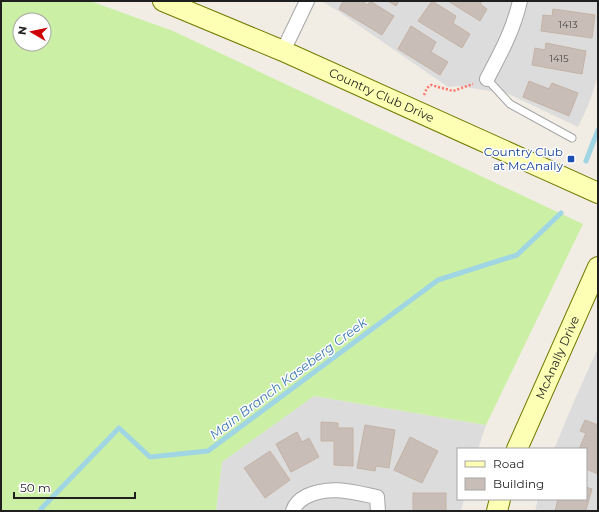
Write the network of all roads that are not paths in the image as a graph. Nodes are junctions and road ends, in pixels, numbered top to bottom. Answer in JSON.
{"nodes":[{"id":1,"x":163,"y":1,"type":"edge"},
{"id":2,"x":308,"y":1,"type":"edge"},
{"id":3,"x":520,"y":1,"type":"edge"},
{"id":4,"x":283,"y":51,"type":"junction"},
{"id":5,"x":487,"y":79,"type":"joint"},
{"id":6,"x":572,"y":138,"type":"dead end"},
{"id":7,"x":598,"y":193,"type":"edge"},
{"id":8,"x":598,"y":267,"type":"edge"},
{"id":9,"x":517,"y":448,"type":"edge"},
{"id":10,"x":500,"y":500,"type":"edge"},
{"id":11,"x":293,"y":511,"type":"edge"},
{"id":12,"x":378,"y":511,"type":"edge"},
{"id":13,"x":497,"y":511,"type":"edge"}],
"edges":[{"from":1,"to":4,"type":"street","name":"Country Club Drive"},
{"from":2,"to":4,"type":"street"},
{"from":3,"to":5,"type":"street"},
{"from":4,"to":7,"type":"street","name":"Country Club Drive"},
{"from":5,"to":6,"type":"lane"},
{"from":8,"to":9,"type":"street","name":"McAnally Drive"},
{"from":10,"to":13,"type":"street"},
{"from":11,"to":12,"type":"street"}]}
